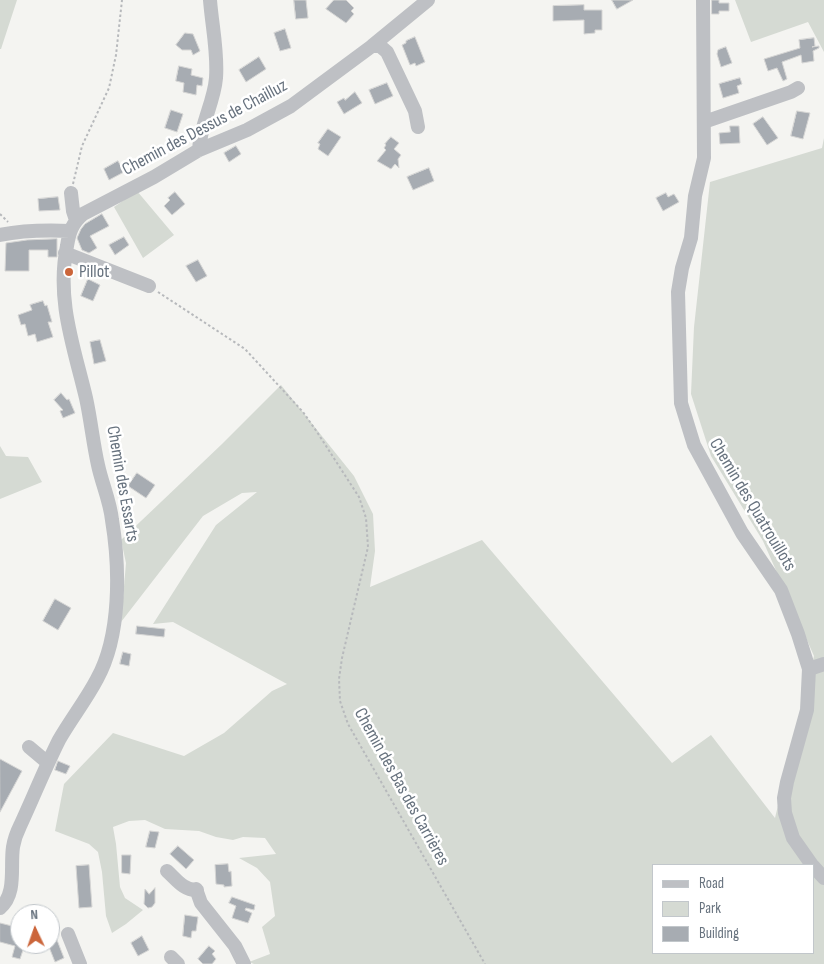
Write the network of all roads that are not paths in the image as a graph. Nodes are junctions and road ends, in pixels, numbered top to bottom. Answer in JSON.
{"nodes":[{"id":1,"x":210,"y":0,"type":"edge"},
{"id":2,"x":703,"y":0,"type":"edge"},
{"id":3,"x":421,"y":2,"type":"edge"},
{"id":4,"x":372,"y":46,"type":"junction"},
{"id":5,"x":798,"y":88,"type":"dead end"},
{"id":6,"x":704,"y":122,"type":"junction"},
{"id":7,"x":418,"y":127,"type":"dead end"},
{"id":8,"x":199,"y":150,"type":"junction"},
{"id":9,"x":71,"y":193,"type":"road end"},
{"id":10,"x":73,"y":226,"type":"junction"},
{"id":11,"x":0,"y":235,"type":"edge"},
{"id":12,"x":66,"y":253,"type":"junction"},
{"id":13,"x":149,"y":286,"type":"road end"},
{"id":14,"x":824,"y":664,"type":"edge"},
{"id":15,"x":810,"y":669,"type":"junction"},
{"id":16,"x":29,"y":747,"type":"dead end"},
{"id":17,"x":48,"y":763,"type":"junction"},
{"id":18,"x":812,"y":864,"type":"edge"},
{"id":19,"x":814,"y":867,"type":"edge"},
{"id":20,"x":168,"y":871,"type":"dead end"},
{"id":21,"x":824,"y":878,"type":"edge"},
{"id":22,"x":1,"y":905,"type":"edge"},
{"id":23,"x":68,"y":934,"type":"dead end"},
{"id":24,"x":80,"y":964,"type":"edge"},
{"id":25,"x":244,"y":964,"type":"edge"}],
"edges":[{"from":1,"to":8,"type":"street"},
{"from":2,"to":6,"type":"street","name":"Chemin des Quatrouillots"},
{"from":3,"to":4,"type":"street","name":"Chemin des Dessus de Chailluz"},
{"from":4,"to":7,"type":"street"},
{"from":4,"to":8,"type":"street","name":"Chemin des Dessus de Chailluz"},
{"from":5,"to":6,"type":"street"},
{"from":6,"to":15,"type":"street","name":"Chemin des Quatrouillots"},
{"from":8,"to":10,"type":"street","name":"Chemin des Dessus de Chailluz"},
{"from":9,"to":10,"type":"street"},
{"from":10,"to":11,"type":"street"},
{"from":10,"to":12,"type":"street","name":"Chemin des Essarts"},
{"from":12,"to":13,"type":"street"},
{"from":12,"to":17,"type":"street","name":"Chemin des Essarts"},
{"from":14,"to":15,"type":"street"},
{"from":15,"to":18,"type":"street","name":"Chemin des Quatrouillots"},
{"from":16,"to":17,"type":"street"},
{"from":17,"to":22,"type":"street","name":"Chemin des Essarts"},
{"from":19,"to":21,"type":"street","name":"Chemin des Quatrouillots"},
{"from":20,"to":25,"type":"street"},
{"from":23,"to":24,"type":"street"}]}
